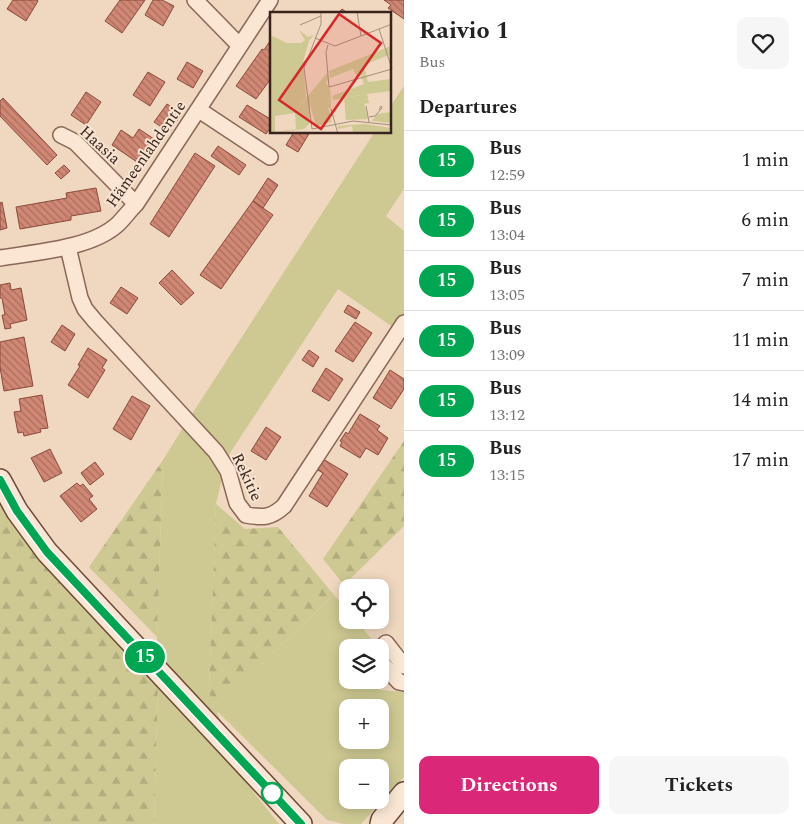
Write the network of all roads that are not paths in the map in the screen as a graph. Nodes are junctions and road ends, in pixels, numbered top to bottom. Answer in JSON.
{"nodes":[{"id":1,"x":195,"y":0,"type":"edge"},
{"id":2,"x":270,"y":0,"type":"edge"},
{"id":3,"x":240,"y":46,"type":"junction"},
{"id":4,"x":199,"y":110,"type":"junction"},
{"id":5,"x":60,"y":135,"type":"dead end"},
{"id":6,"x":270,"y":157,"type":"dead end"},
{"id":7,"x":136,"y":204,"type":"junction"},
{"id":8,"x":68,"y":246,"type":"junction"},
{"id":9,"x":0,"y":258,"type":"edge"},
{"id":10,"x":404,"y":323,"type":"edge"},
{"id":11,"x":0,"y":480,"type":"edge"},
{"id":12,"x":389,"y":647,"type":"edge"},
{"id":13,"x":404,"y":666,"type":"edge"},
{"id":14,"x":389,"y":671,"type":"edge"},
{"id":15,"x":404,"y":683,"type":"edge"},
{"id":16,"x":404,"y":793,"type":"edge"},
{"id":17,"x":379,"y":823,"type":"edge"},
{"id":18,"x":301,"y":824,"type":"edge"}],
"edges":[{"from":1,"to":3,"type":"street"},
{"from":2,"to":3,"type":"street","name":"Hämeenlahdentie"},
{"from":3,"to":4,"type":"street","name":"Hämeenlahdentie"},
{"from":4,"to":6,"type":"street"},
{"from":4,"to":7,"type":"street","name":"Hämeenlahdentie"},
{"from":5,"to":7,"type":"street","name":"Haasia"},
{"from":7,"to":8,"type":"street","name":"Hämeenlahdentie"},
{"from":8,"to":9,"type":"street","name":"Hämeenlahdentie"},
{"from":8,"to":10,"type":"street","name":"Rekitie"},
{"from":11,"to":18,"type":"street"},
{"from":12,"to":13,"type":"street"},
{"from":14,"to":15,"type":"street"},
{"from":16,"to":17,"type":"street"}]}
